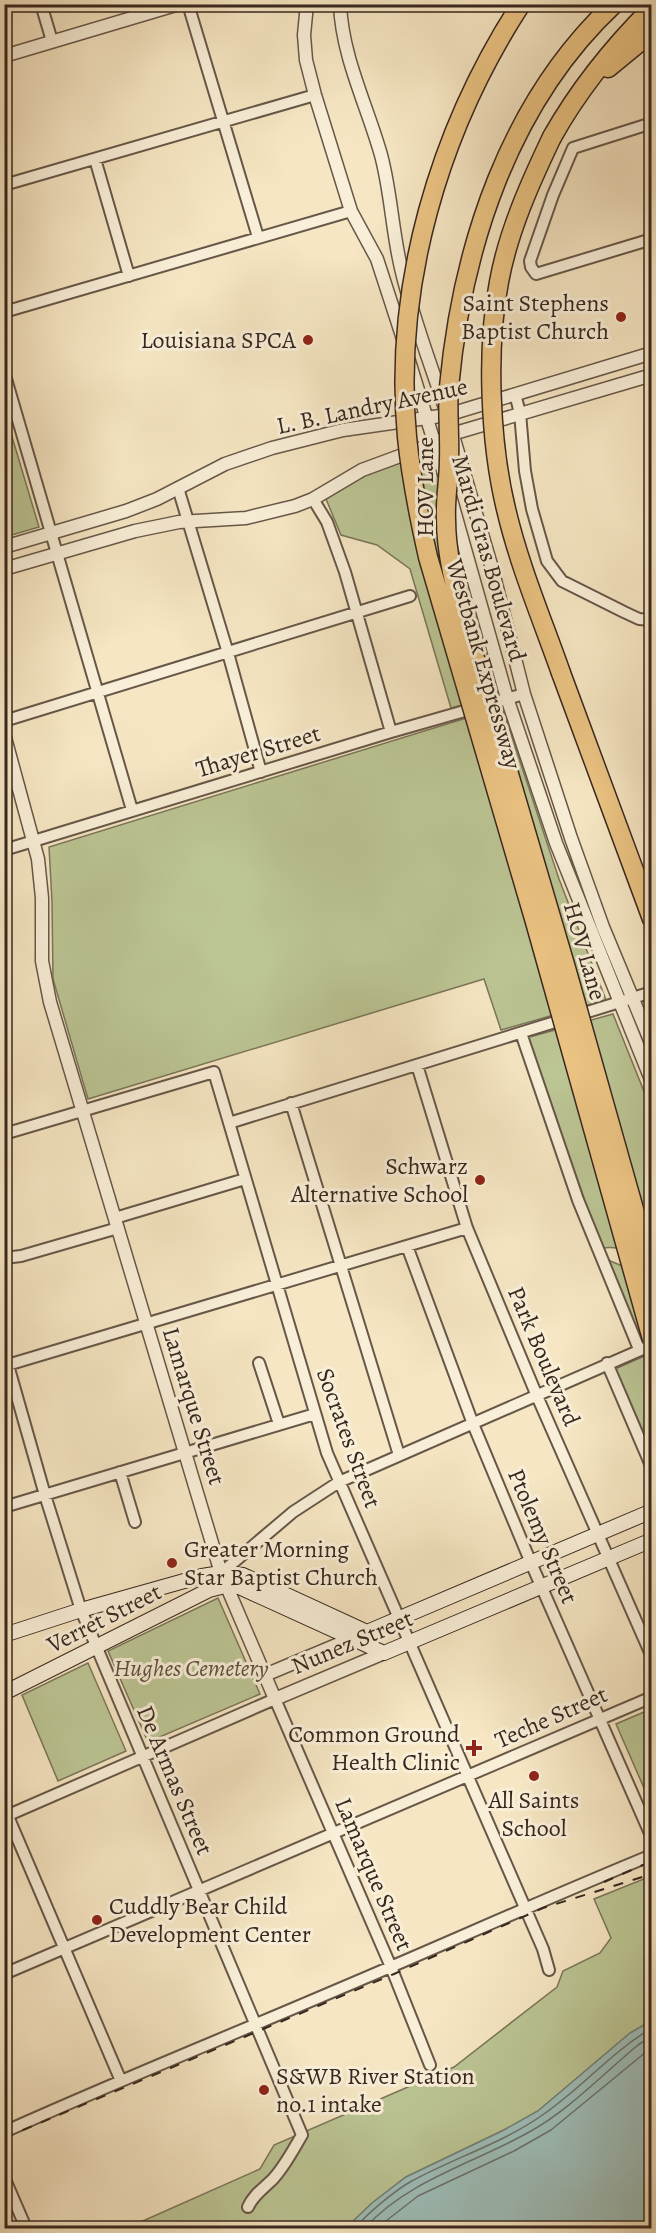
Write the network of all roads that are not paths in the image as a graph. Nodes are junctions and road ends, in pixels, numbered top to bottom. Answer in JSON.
{"nodes":[{"id":1,"x":40,"y":4,"type":"edge"},
{"id":2,"x":179,"y":4,"type":"edge"},
{"id":3,"x":188,"y":4,"type":"edge"},
{"id":4,"x":307,"y":4,"type":"edge"},
{"id":5,"x":340,"y":4,"type":"edge"},
{"id":6,"x":521,"y":4,"type":"edge"},
{"id":7,"x":614,"y":4,"type":"edge"},
{"id":8,"x":651,"y":8,"type":"edge"},
{"id":9,"x":651,"y":32,"type":"edge"},
{"id":10,"x":52,"y":41,"type":"junction"},
{"id":11,"x":4,"y":56,"type":"edge"},
{"id":12,"x":585,"y":85,"type":"junction"},
{"id":13,"x":315,"y":95,"type":"junction"},
{"id":14,"x":223,"y":123,"type":"junction"},
{"id":15,"x":651,"y":123,"type":"edge"},
{"id":16,"x":95,"y":159,"type":"junction"},
{"id":17,"x":4,"y":185,"type":"edge"},
{"id":18,"x":351,"y":211,"type":"junction"},
{"id":19,"x":258,"y":237,"type":"junction"},
{"id":20,"x":651,"y":239,"type":"edge"},
{"id":21,"x":129,"y":276,"type":"junction"},
{"id":22,"x":4,"y":312,"type":"edge"},
{"id":23,"x":651,"y":353,"type":"edge"},
{"id":24,"x":4,"y":372,"type":"edge"},
{"id":25,"x":651,"y":375,"type":"edge"},
{"id":26,"x":515,"y":394,"type":"junction"},
{"id":27,"x":520,"y":413,"type":"junction"},
{"id":28,"x":447,"y":415,"type":"junction"},
{"id":29,"x":427,"y":419,"type":"junction"},
{"id":30,"x":452,"y":434,"type":"junction"},
{"id":31,"x":435,"y":443,"type":"junction"},
{"id":32,"x":178,"y":488,"type":"junction"},
{"id":33,"x":313,"y":499,"type":"junction"},
{"id":34,"x":189,"y":521,"type":"junction"},
{"id":35,"x":51,"y":533,"type":"junction"},
{"id":36,"x":4,"y":547,"type":"edge"},
{"id":37,"x":57,"y":553,"type":"junction"},
{"id":38,"x":4,"y":569,"type":"edge"},
{"id":39,"x":410,"y":596,"type":"dead end"},
{"id":40,"x":357,"y":614,"type":"junction"},
{"id":41,"x":651,"y":620,"type":"edge"},
{"id":42,"x":228,"y":653,"type":"junction"},
{"id":43,"x":100,"y":693,"type":"junction"},
{"id":44,"x":524,"y":694,"type":"junction"},
{"id":45,"x":507,"y":698,"type":"junction"},
{"id":46,"x":4,"y":721,"type":"edge"},
{"id":47,"x":391,"y":732,"type":"junction"},
{"id":48,"x":4,"y":734,"type":"edge"},
{"id":49,"x":261,"y":772,"type":"junction"},
{"id":50,"x":132,"y":810,"type":"junction"},
{"id":51,"x":34,"y":841,"type":"junction"},
{"id":52,"x":4,"y":850,"type":"edge"},
{"id":53,"x":651,"y":919,"type":"edge"},
{"id":54,"x":651,"y":992,"type":"edge"},
{"id":55,"x":632,"y":998,"type":"junction"},
{"id":56,"x":619,"y":1002,"type":"junction"},
{"id":57,"x":521,"y":1033,"type":"junction"},
{"id":58,"x":651,"y":1045,"type":"edge"},
{"id":59,"x":417,"y":1065,"type":"junction"},
{"id":60,"x":651,"y":1082,"type":"edge"},
{"id":61,"x":291,"y":1103,"type":"junction"},
{"id":62,"x":82,"y":1112,"type":"junction"},
{"id":63,"x":229,"y":1123,"type":"junction"},
{"id":64,"x":4,"y":1134,"type":"edge"},
{"id":65,"x":245,"y":1179,"type":"junction"},
{"id":66,"x":116,"y":1223,"type":"junction"},
{"id":67,"x":467,"y":1228,"type":"junction"},
{"id":68,"x":407,"y":1246,"type":"junction"},
{"id":69,"x":4,"y":1258,"type":"edge"},
{"id":70,"x":342,"y":1265,"type":"junction"},
{"id":71,"x":651,"y":1273,"type":"edge"},
{"id":72,"x":278,"y":1283,"type":"junction"},
{"id":73,"x":147,"y":1324,"type":"junction"},
{"id":74,"x":645,"y":1344,"type":"edge"},
{"id":75,"x":651,"y":1345,"type":"edge"},
{"id":76,"x":259,"y":1363,"type":"dead end"},
{"id":77,"x":607,"y":1363,"type":"junction"},
{"id":78,"x":6,"y":1366,"type":"edge"},
{"id":79,"x":537,"y":1396,"type":"junction"},
{"id":80,"x":315,"y":1414,"type":"junction"},
{"id":81,"x":279,"y":1424,"type":"junction"},
{"id":82,"x":473,"y":1424,"type":"junction"},
{"id":83,"x":186,"y":1452,"type":"junction"},
{"id":84,"x":399,"y":1455,"type":"junction"},
{"id":85,"x":651,"y":1468,"type":"edge"},
{"id":86,"x":120,"y":1472,"type":"junction"},
{"id":87,"x":339,"y":1482,"type":"junction"},
{"id":88,"x":45,"y":1495,"type":"junction"},
{"id":89,"x":4,"y":1507,"type":"edge"},
{"id":90,"x":651,"y":1511,"type":"edge"},
{"id":91,"x":135,"y":1522,"type":"dead end"},
{"id":92,"x":598,"y":1533,"type":"junction"},
{"id":93,"x":651,"y":1540,"type":"edge"},
{"id":94,"x":609,"y":1558,"type":"junction"},
{"id":95,"x":531,"y":1563,"type":"junction"},
{"id":96,"x":223,"y":1579,"type":"junction"},
{"id":97,"x":542,"y":1587,"type":"junction"},
{"id":98,"x":81,"y":1610,"type":"junction"},
{"id":99,"x":398,"y":1620,"type":"junction"},
{"id":100,"x":367,"y":1632,"type":"junction"},
{"id":101,"x":4,"y":1635,"type":"edge"},
{"id":102,"x":352,"y":1638,"type":"junction"},
{"id":103,"x":408,"y":1643,"type":"junction"},
{"id":104,"x":95,"y":1648,"type":"junction"},
{"id":105,"x":384,"y":1653,"type":"junction"},
{"id":106,"x":651,"y":1657,"type":"edge"},
{"id":107,"x":265,"y":1675,"type":"junction"},
{"id":108,"x":4,"y":1693,"type":"edge"},
{"id":109,"x":651,"y":1697,"type":"edge"},
{"id":110,"x":276,"y":1699,"type":"junction"},
{"id":111,"x":600,"y":1719,"type":"junction"},
{"id":112,"x":142,"y":1756,"type":"junction"},
{"id":113,"x":468,"y":1777,"type":"junction"},
{"id":114,"x":6,"y":1814,"type":"edge"},
{"id":115,"x":333,"y":1833,"type":"junction"},
{"id":116,"x":651,"y":1838,"type":"edge"},
{"id":117,"x":651,"y":1855,"type":"edge"},
{"id":118,"x":199,"y":1891,"type":"junction"},
{"id":119,"x":524,"y":1907,"type":"junction"},
{"id":120,"x":65,"y":1948,"type":"junction"},
{"id":121,"x":391,"y":1967,"type":"junction"},
{"id":122,"x":549,"y":1970,"type":"dead end"},
{"id":123,"x":4,"y":1974,"type":"edge"},
{"id":124,"x":256,"y":2024,"type":"junction"},
{"id":125,"x":430,"y":2065,"type":"dead end"},
{"id":126,"x":121,"y":2081,"type":"junction"},
{"id":127,"x":4,"y":2132,"type":"edge"},
{"id":128,"x":4,"y":2177,"type":"edge"},
{"id":129,"x":248,"y":2207,"type":"dead end"},
{"id":130,"x":26,"y":2229,"type":"edge"}],
"edges":[{"from":1,"to":10,"type":"street"},
{"from":2,"to":10,"type":"street"},
{"from":3,"to":14,"type":"street"},
{"from":4,"to":13,"type":"street","name":"Mardi Gras Boulevard"},
{"from":5,"to":28,"type":"street","name":"Mardi Gras Boulevard"},
{"from":6,"to":74,"type":"highway","name":"Westbank Expressway","bridge":true},
{"from":7,"to":71,"type":"highway","name":"HOV Lane","bridge":true},
{"from":8,"to":12,"type":"highway"},
{"from":9,"to":12,"type":"highway"},
{"from":10,"to":11,"type":"street"},
{"from":12,"to":53,"type":"highway","bridge":true},
{"from":13,"to":14,"type":"street"},
{"from":13,"to":18,"type":"street","name":"Mardi Gras Boulevard"},
{"from":14,"to":16,"type":"street"},
{"from":14,"to":19,"type":"street"},
{"from":15,"to":20,"type":"street"},
{"from":16,"to":17,"type":"street"},
{"from":16,"to":21,"type":"street"},
{"from":18,"to":19,"type":"street"},
{"from":18,"to":29,"type":"street","name":"Mardi Gras Boulevard"},
{"from":19,"to":21,"type":"street"},
{"from":21,"to":22,"type":"street"},
{"from":23,"to":26,"type":"street","name":"L. B. Landry Avenue"},
{"from":24,"to":35,"type":"street"},
{"from":25,"to":27,"type":"street","name":"L. B. Landry Avenue"},
{"from":26,"to":27,"type":"street"},
{"from":26,"to":28,"type":"street","name":"L. B. Landry Avenue"},
{"from":27,"to":30,"type":"street","name":"L. B. Landry Avenue"},
{"from":27,"to":41,"type":"street"},
{"from":28,"to":29,"type":"street","name":"L. B. Landry Avenue"},
{"from":28,"to":30,"type":"street","name":"Mardi Gras Boulevard"},
{"from":29,"to":31,"type":"street","name":"Mardi Gras Boulevard"},
{"from":29,"to":32,"type":"street","name":"L. B. Landry Avenue"},
{"from":30,"to":31,"type":"street","name":"L. B. Landry Avenue"},
{"from":30,"to":44,"type":"street","name":"Mardi Gras Boulevard"},
{"from":31,"to":33,"type":"street","name":"L. B. Landry Avenue"},
{"from":31,"to":45,"type":"street","name":"Mardi Gras Boulevard"},
{"from":32,"to":34,"type":"street"},
{"from":32,"to":35,"type":"street","name":"L. B. Landry Avenue"},
{"from":33,"to":34,"type":"street","name":"L. B. Landry Avenue"},
{"from":33,"to":40,"type":"street"},
{"from":34,"to":37,"type":"street","name":"L. B. Landry Avenue"},
{"from":34,"to":42,"type":"street"},
{"from":35,"to":36,"type":"street","name":"L. B. Landry Avenue"},
{"from":35,"to":37,"type":"street"},
{"from":37,"to":38,"type":"street","name":"L. B. Landry Avenue"},
{"from":37,"to":43,"type":"street"},
{"from":39,"to":40,"type":"street"},
{"from":40,"to":42,"type":"street"},
{"from":40,"to":47,"type":"street"},
{"from":42,"to":43,"type":"street"},
{"from":42,"to":49,"type":"street"},
{"from":43,"to":46,"type":"street"},
{"from":43,"to":50,"type":"street"},
{"from":44,"to":45,"type":"street","name":"Thayer Street"},
{"from":44,"to":55,"type":"street","name":"Mardi Gras Boulevard"},
{"from":45,"to":47,"type":"street","name":"Thayer Street"},
{"from":45,"to":56,"type":"street","name":"Mardi Gras Boulevard"},
{"from":47,"to":49,"type":"street","name":"Thayer Street"},
{"from":48,"to":51,"type":"street","name":"Lamarque Street"},
{"from":49,"to":50,"type":"street","name":"Thayer Street"},
{"from":50,"to":51,"type":"street","name":"Thayer Street"},
{"from":51,"to":52,"type":"street","name":"Thayer Street"},
{"from":51,"to":62,"type":"street","name":"Lamarque Street"},
{"from":54,"to":55,"type":"street"},
{"from":55,"to":56,"type":"street"},
{"from":55,"to":58,"type":"street","name":"Mardi Gras Boulevard"},
{"from":56,"to":57,"type":"street"},
{"from":56,"to":60,"type":"street","name":"Mardi Gras Boulevard"},
{"from":57,"to":59,"type":"street"},
{"from":57,"to":74,"type":"street"},
{"from":59,"to":61,"type":"street"},
{"from":59,"to":67,"type":"street","name":"Park Boulevard"},
{"from":61,"to":63,"type":"street"},
{"from":61,"to":70,"type":"street"},
{"from":62,"to":63,"type":"street","name":"Socrates Street"},
{"from":62,"to":64,"type":"street"},
{"from":62,"to":66,"type":"street","name":"Lamarque Street"},
{"from":63,"to":65,"type":"street","name":"Socrates Street"},
{"from":65,"to":66,"type":"street"},
{"from":65,"to":72,"type":"street","name":"Socrates Street"},
{"from":66,"to":69,"type":"street"},
{"from":66,"to":73,"type":"street","name":"Lamarque Street"},
{"from":67,"to":68,"type":"street"},
{"from":67,"to":79,"type":"street","name":"Park Boulevard"},
{"from":68,"to":70,"type":"street"},
{"from":68,"to":82,"type":"street","name":"Ptolemy Street"},
{"from":70,"to":72,"type":"street"},
{"from":70,"to":84,"type":"street"},
{"from":72,"to":73,"type":"street"},
{"from":72,"to":80,"type":"street","name":"Socrates Street"},
{"from":73,"to":78,"type":"street"},
{"from":73,"to":83,"type":"street","name":"Lamarque Street"},
{"from":74,"to":75,"type":"street"},
{"from":74,"to":77,"type":"street"},
{"from":76,"to":81,"type":"street"},
{"from":77,"to":79,"type":"street"},
{"from":77,"to":85,"type":"street"},
{"from":78,"to":88,"type":"street","name":"De Armas Street"},
{"from":79,"to":82,"type":"street"},
{"from":79,"to":92,"type":"street","name":"Park Boulevard"},
{"from":80,"to":81,"type":"street"},
{"from":80,"to":87,"type":"street","name":"Socrates Street"},
{"from":81,"to":83,"type":"street"},
{"from":82,"to":84,"type":"street"},
{"from":82,"to":95,"type":"street","name":"Ptolemy Street"},
{"from":83,"to":86,"type":"street"},
{"from":83,"to":96,"type":"street","name":"Lamarque Street"},
{"from":84,"to":87,"type":"street"},
{"from":86,"to":88,"type":"street"},
{"from":86,"to":91,"type":"street"},
{"from":87,"to":96,"type":"street"},
{"from":87,"to":99,"type":"street","name":"Socrates Street"},
{"from":88,"to":89,"type":"street"},
{"from":88,"to":98,"type":"street","name":"De Armas Street"},
{"from":90,"to":92,"type":"main road","name":"Nunez Street"},
{"from":92,"to":94,"type":"street","name":"Park Boulevard"},
{"from":92,"to":95,"type":"main road","name":"Nunez Street"},
{"from":93,"to":94,"type":"main road","name":"Nunez Street"},
{"from":94,"to":97,"type":"main road","name":"Nunez Street"},
{"from":94,"to":106,"type":"street","name":"Park Boulevard"},
{"from":95,"to":97,"type":"street","name":"Ptolemy Street"},
{"from":95,"to":99,"type":"main road","name":"Nunez Street"},
{"from":96,"to":98,"type":"main road"},
{"from":96,"to":100,"type":"main road"},
{"from":96,"to":102,"type":"main road"},
{"from":96,"to":104,"type":"main road","name":"Verret Street"},
{"from":96,"to":107,"type":"street","name":"Lamarque Street"},
{"from":97,"to":103,"type":"main road","name":"Nunez Street"},
{"from":97,"to":111,"type":"street","name":"Ptolemy Street"},
{"from":98,"to":101,"type":"main road"},
{"from":98,"to":104,"type":"street","name":"De Armas Street"},
{"from":99,"to":100,"type":"main road","name":"Nunez Street"},
{"from":99,"to":103,"type":"street","name":"Socrates Street"},
{"from":100,"to":102,"type":"street","name":"Nunez Street"},
{"from":102,"to":105,"type":"main road"},
{"from":102,"to":107,"type":"street","name":"Nunez Street"},
{"from":103,"to":105,"type":"main road","name":"Nunez Street"},
{"from":103,"to":113,"type":"street","name":"Socrates Street"},
{"from":104,"to":108,"type":"main road","name":"Verret Street"},
{"from":104,"to":112,"type":"street","name":"De Armas Street"},
{"from":105,"to":110,"type":"street","name":"Nunez Street"},
{"from":107,"to":110,"type":"street","name":"Lamarque Street"},
{"from":109,"to":111,"type":"street","name":"Teche Street"},
{"from":110,"to":112,"type":"street","name":"Nunez Street"},
{"from":110,"to":115,"type":"street","name":"Lamarque Street"},
{"from":111,"to":113,"type":"street","name":"Teche Street"},
{"from":111,"to":116,"type":"street","name":"Ptolemy Street"},
{"from":112,"to":114,"type":"street","name":"Nunez Street"},
{"from":112,"to":118,"type":"street","name":"De Armas Street"},
{"from":113,"to":115,"type":"street","name":"Teche Street"},
{"from":113,"to":119,"type":"street","name":"Socrates Street"},
{"from":114,"to":120,"type":"street"},
{"from":115,"to":118,"type":"street","name":"Teche Street"},
{"from":115,"to":121,"type":"street","name":"Lamarque Street"},
{"from":117,"to":119,"type":"street"},
{"from":118,"to":120,"type":"street","name":"Teche Street"},
{"from":118,"to":124,"type":"street","name":"De Armas Street"},
{"from":119,"to":121,"type":"street"},
{"from":119,"to":122,"type":"street","name":"Socrates Street"},
{"from":120,"to":123,"type":"street","name":"Teche Street"},
{"from":120,"to":126,"type":"street"},
{"from":121,"to":124,"type":"street"},
{"from":121,"to":125,"type":"street","name":"Lamarque Street"},
{"from":124,"to":126,"type":"street"},
{"from":124,"to":129,"type":"street","name":"De Armas Street"},
{"from":126,"to":127,"type":"street"},
{"from":128,"to":130,"type":"street"}]}
